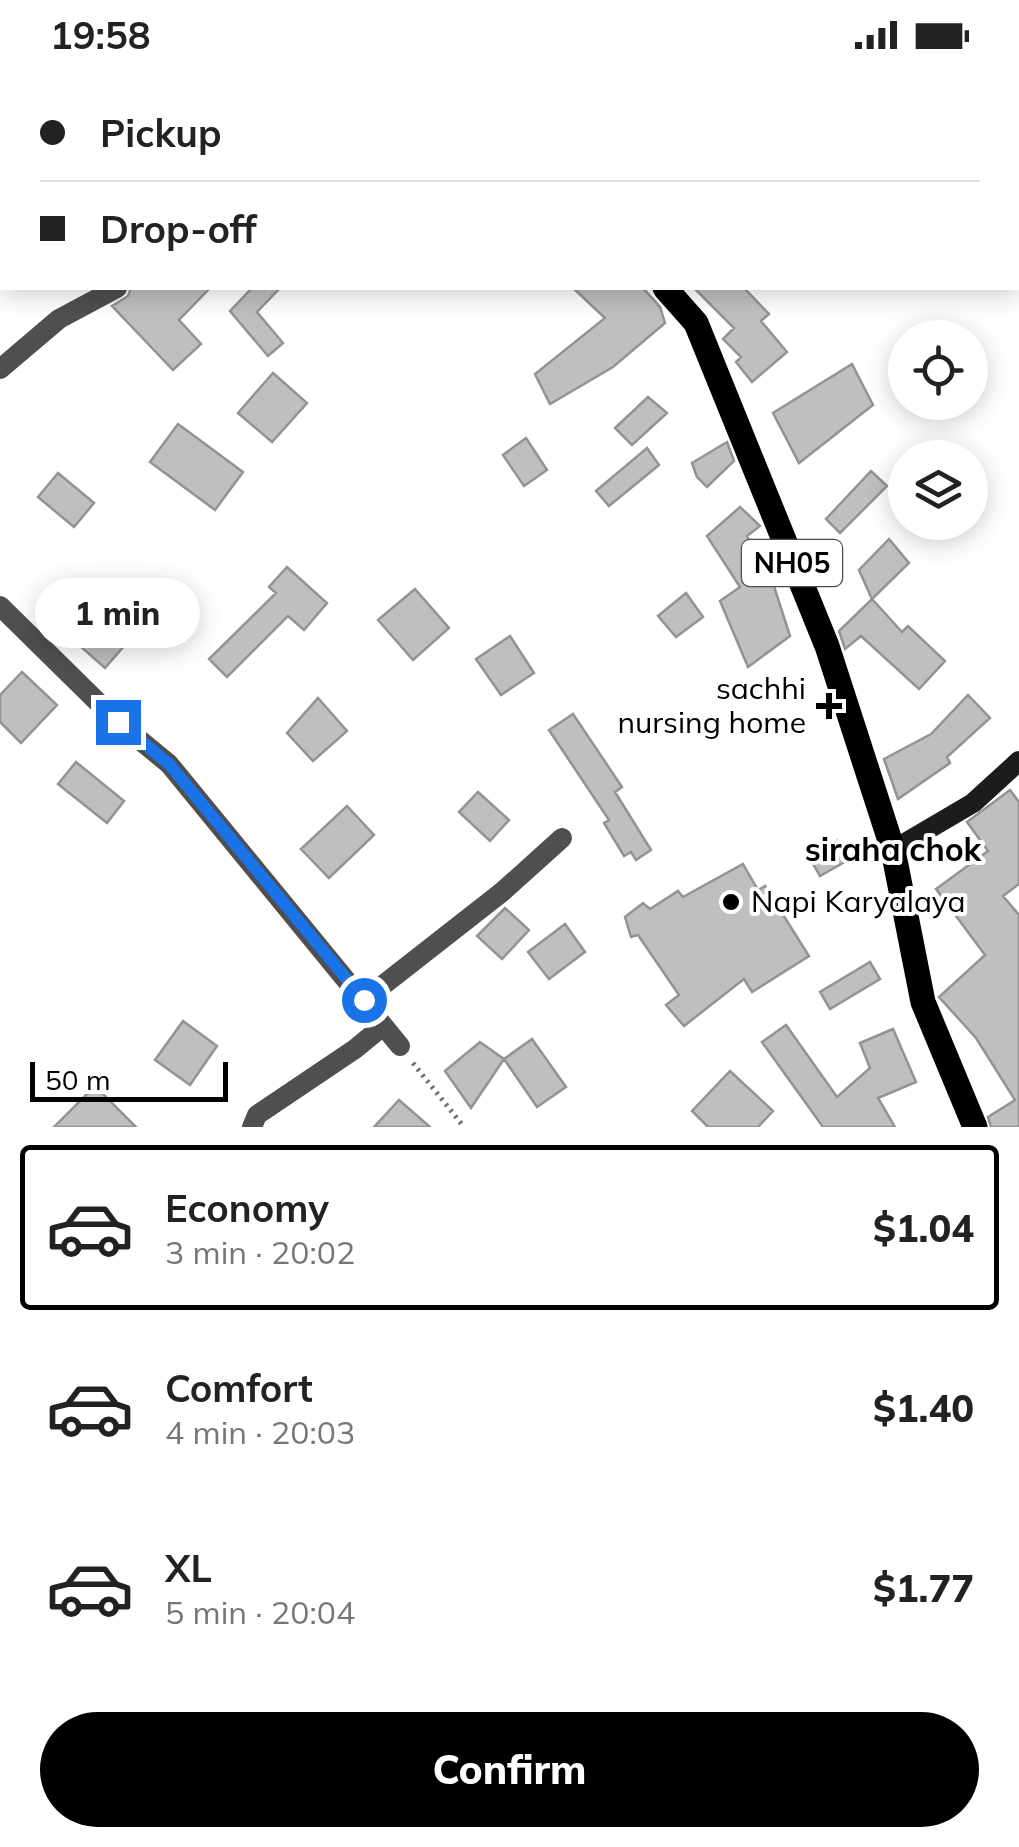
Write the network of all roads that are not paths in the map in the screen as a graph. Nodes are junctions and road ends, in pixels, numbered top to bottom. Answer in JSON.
{"nodes":[{"id":1,"x":113,"y":290,"type":"edge"},
{"id":2,"x":667,"y":290,"type":"edge"},
{"id":3,"x":0,"y":369,"type":"edge"},
{"id":4,"x":0,"y":606,"type":"edge"},
{"id":5,"x":1019,"y":762,"type":"edge"},
{"id":6,"x":562,"y":838,"type":"dead end"},
{"id":7,"x":893,"y":850,"type":"junction"},
{"id":8,"x":364,"y":1000,"type":"junction"},
{"id":9,"x":384,"y":1026,"type":"junction"},
{"id":10,"x":400,"y":1046,"type":"road end"},
{"id":11,"x":252,"y":1127,"type":"edge"},
{"id":12,"x":975,"y":1127,"type":"edge"}],
"edges":[{"from":1,"to":3,"type":"street"},
{"from":2,"to":7,"type":"main road","number":"NH05"},
{"from":4,"to":8,"type":"street"},
{"from":5,"to":7,"type":"main road"},
{"from":6,"to":8,"type":"street"},
{"from":7,"to":12,"type":"main road","number":"NH05"},
{"from":8,"to":9,"type":"street"},
{"from":9,"to":10,"type":"street"},
{"from":9,"to":11,"type":"street"}]}
